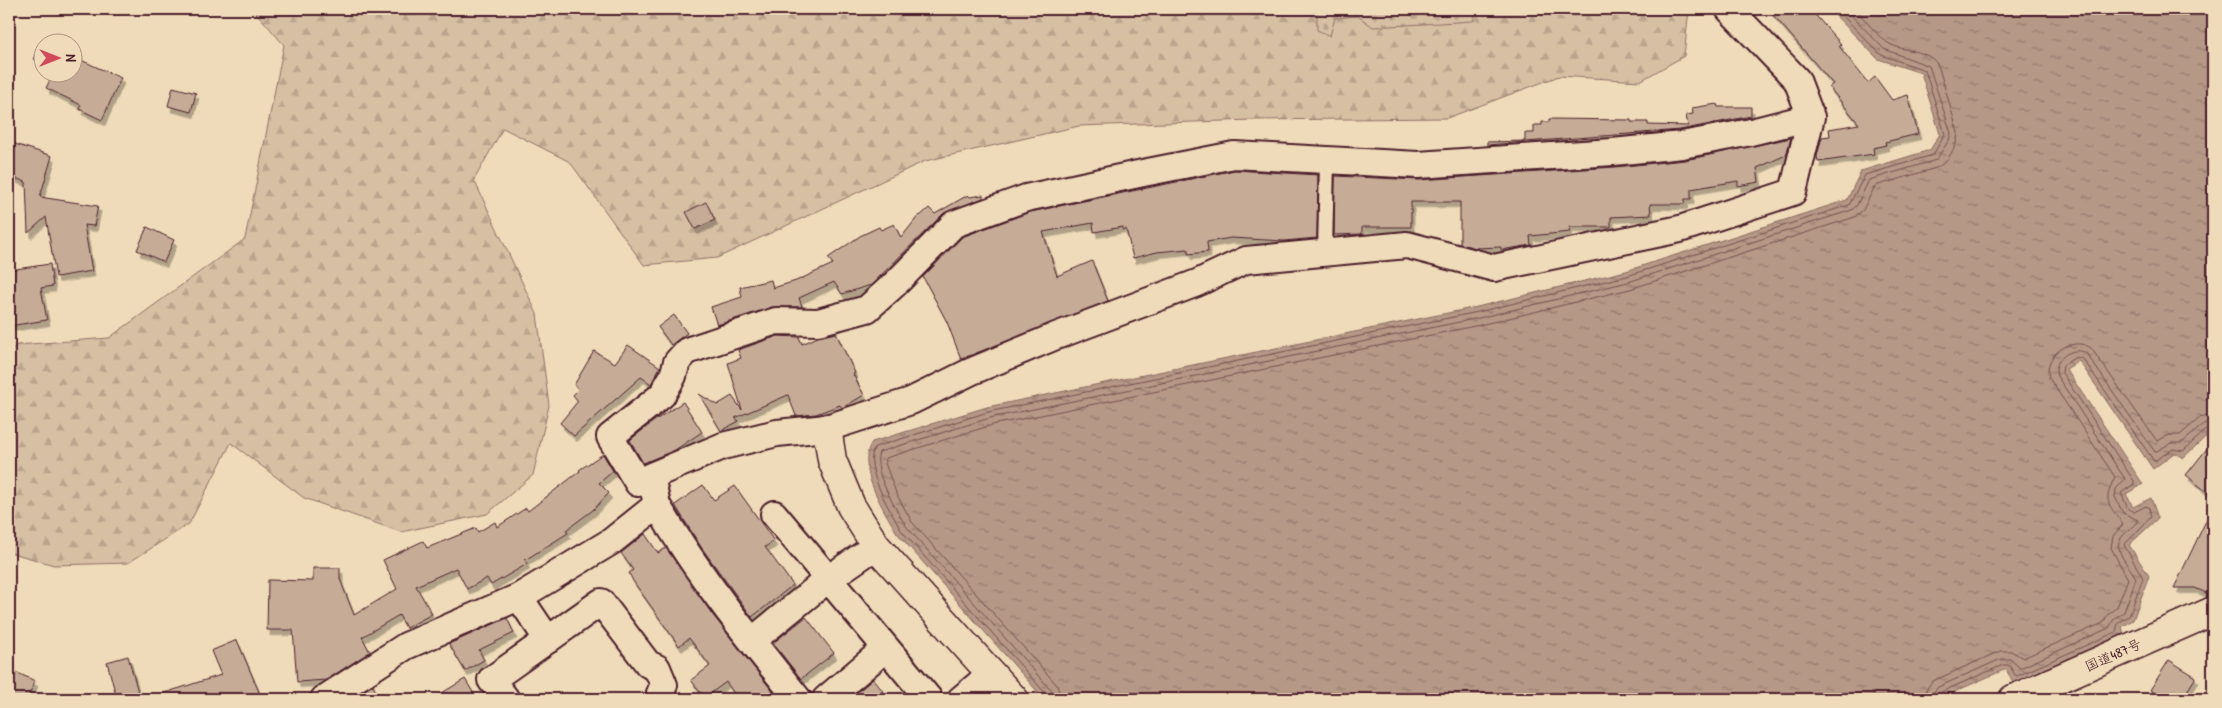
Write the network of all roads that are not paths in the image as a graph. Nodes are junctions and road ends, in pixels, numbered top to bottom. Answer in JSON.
{"nodes":[{"id":1,"x":1729,"y":9,"type":"edge"},
{"id":2,"x":1811,"y":117,"type":"junction"},
{"id":3,"x":1327,"y":161,"type":"junction"},
{"id":4,"x":1326,"y":252,"type":"junction"},
{"id":5,"x":827,"y":428,"type":"junction"},
{"id":6,"x":651,"y":476,"type":"junction"},
{"id":7,"x":657,"y":505,"type":"junction"},
{"id":8,"x":774,"y":514,"type":"dead end"},
{"id":9,"x":876,"y":546,"type":"junction"},
{"id":10,"x":828,"y":579,"type":"junction"},
{"id":11,"x":519,"y":597,"type":"junction"},
{"id":12,"x":2213,"y":610,"type":"edge"},
{"id":13,"x":548,"y":640,"type":"junction"},
{"id":14,"x":752,"y":641,"type":"junction"},
{"id":15,"x":886,"y":648,"type":"junction"},
{"id":16,"x":991,"y":674,"type":"junction"},
{"id":17,"x":324,"y":699,"type":"edge"},
{"id":18,"x":506,"y":699,"type":"edge"},
{"id":19,"x":664,"y":699,"type":"edge"},
{"id":20,"x":798,"y":699,"type":"edge"},
{"id":21,"x":826,"y":699,"type":"edge"},
{"id":22,"x":929,"y":699,"type":"edge"},
{"id":23,"x":961,"y":699,"type":"edge"},
{"id":24,"x":1014,"y":699,"type":"edge"},
{"id":25,"x":2013,"y":699,"type":"edge"}],
"edges":[{"from":1,"to":2,"type":"street"},
{"from":2,"to":3,"type":"street"},
{"from":2,"to":4,"type":"street"},
{"from":3,"to":4,"type":"lane"},
{"from":3,"to":6,"type":"street"},
{"from":4,"to":5,"type":"street"},
{"from":5,"to":6,"type":"street"},
{"from":5,"to":9,"type":"main road"},
{"from":6,"to":7,"type":"street"},
{"from":7,"to":11,"type":"street"},
{"from":7,"to":14,"type":"street"},
{"from":8,"to":10,"type":"street"},
{"from":9,"to":10,"type":"street"},
{"from":9,"to":16,"type":"main road"},
{"from":10,"to":14,"type":"street"},
{"from":10,"to":15,"type":"street"},
{"from":11,"to":13,"type":"street"},
{"from":11,"to":17,"type":"street"},
{"from":12,"to":25,"type":"main road","name":"国道487号"},
{"from":13,"to":18,"type":"street"},
{"from":13,"to":19,"type":"street"},
{"from":14,"to":20,"type":"street"},
{"from":15,"to":21,"type":"street"},
{"from":15,"to":22,"type":"street"},
{"from":16,"to":23,"type":"street"},
{"from":16,"to":24,"type":"main road"}]}
